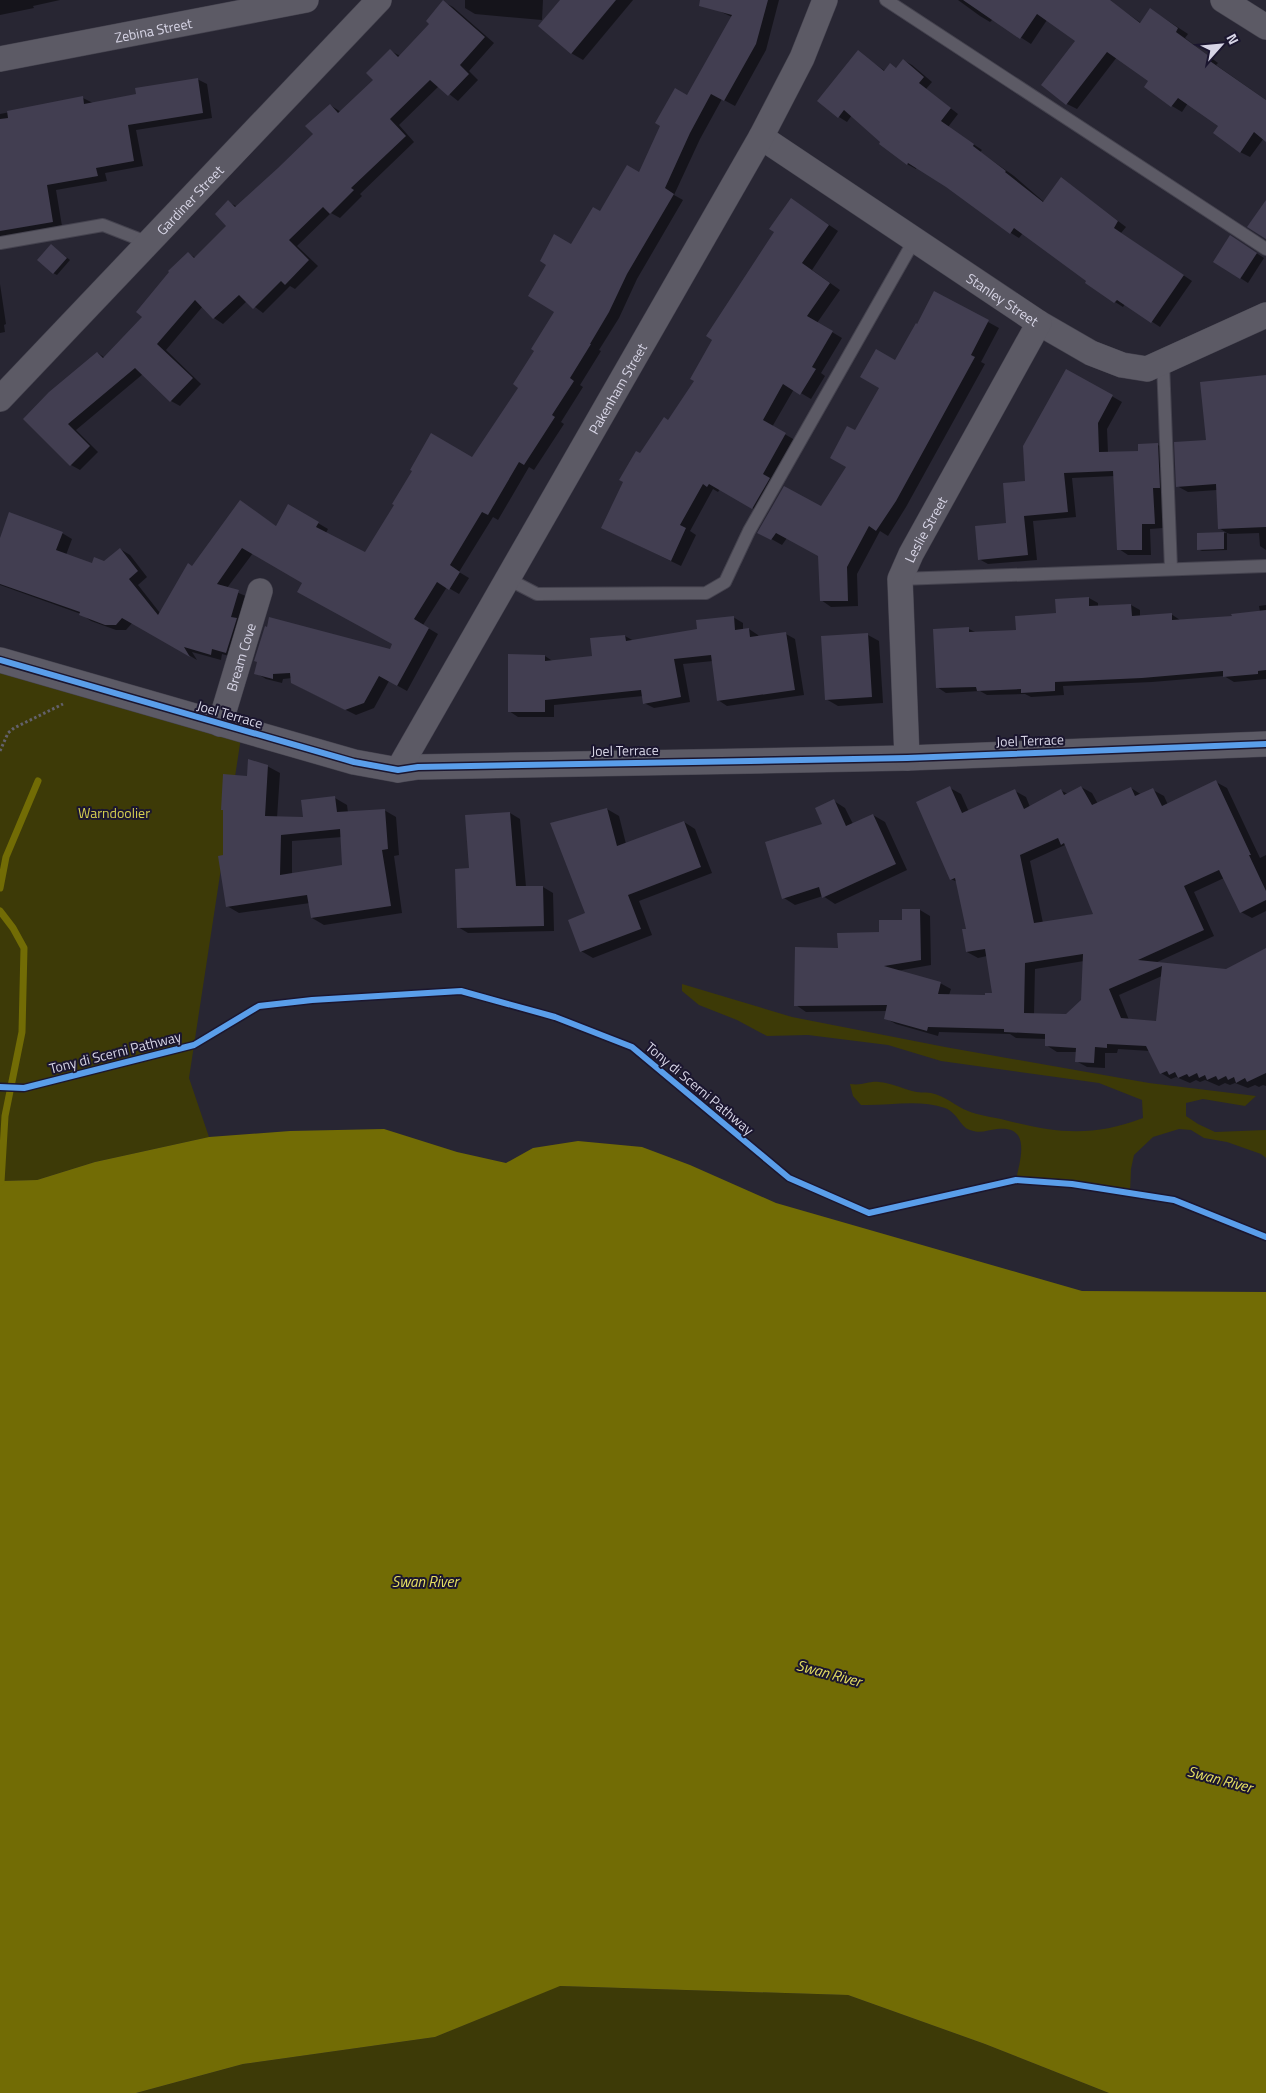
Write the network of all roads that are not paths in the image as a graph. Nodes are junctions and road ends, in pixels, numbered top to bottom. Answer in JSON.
{"nodes":[{"id":1,"x":306,"y":0,"type":"edge"},
{"id":2,"x":379,"y":0,"type":"edge"},
{"id":3,"x":825,"y":0,"type":"edge"},
{"id":4,"x":886,"y":0,"type":"edge"},
{"id":5,"x":1223,"y":0,"type":"edge"},
{"id":6,"x":1266,"y":27,"type":"edge"},
{"id":7,"x":0,"y":59,"type":"edge"},
{"id":8,"x":761,"y":137,"type":"junction"},
{"id":9,"x":914,"y":239,"type":"junction"},
{"id":10,"x":0,"y":243,"type":"edge"},
{"id":11,"x":149,"y":243,"type":"junction"},
{"id":12,"x":1266,"y":249,"type":"edge"},
{"id":13,"x":1266,"y":315,"type":"edge"},
{"id":14,"x":1039,"y":324,"type":"junction"},
{"id":15,"x":1163,"y":363,"type":"junction"},
{"id":16,"x":0,"y":399,"type":"edge"},
{"id":17,"x":1266,"y":566,"type":"edge"},
{"id":18,"x":1171,"y":569,"type":"junction"},
{"id":19,"x":508,"y":579,"type":"junction"},
{"id":20,"x":900,"y":579,"type":"junction"},
{"id":21,"x":260,"y":591,"type":"dead end"},
{"id":22,"x":0,"y":660,"type":"edge"},
{"id":23,"x":220,"y":724,"type":"junction"},
{"id":24,"x":1266,"y":744,"type":"edge"},
{"id":25,"x":907,"y":758,"type":"junction"},
{"id":26,"x":398,"y":770,"type":"junction"}],
"edges":[{"from":1,"to":7,"type":"street","name":"Zebina Street"},
{"from":2,"to":11,"type":"street","name":"Gardiner Street"},
{"from":3,"to":8,"type":"street","name":"Pakenham Street"},
{"from":4,"to":12,"type":"lane"},
{"from":5,"to":6,"type":"street"},
{"from":8,"to":9,"type":"street","name":"Stanley Street"},
{"from":8,"to":19,"type":"street","name":"Pakenham Street"},
{"from":9,"to":14,"type":"street","name":"Stanley Street"},
{"from":9,"to":19,"type":"lane"},
{"from":10,"to":11,"type":"lane"},
{"from":11,"to":16,"type":"street","name":"Gardiner Street"},
{"from":13,"to":15,"type":"street","name":"Stanley Street"},
{"from":14,"to":15,"type":"street","name":"Stanley Street"},
{"from":14,"to":20,"type":"street","name":"Leslie Street"},
{"from":15,"to":18,"type":"lane"},
{"from":17,"to":18,"type":"lane"},
{"from":18,"to":20,"type":"lane"},
{"from":19,"to":26,"type":"street","name":"Pakenham Street"},
{"from":20,"to":25,"type":"street","name":"Leslie Street"},
{"from":21,"to":23,"type":"street","name":"Bream Cove"},
{"from":22,"to":23,"type":"street","name":"Joel Terrace"},
{"from":23,"to":26,"type":"street","name":"Joel Terrace"},
{"from":24,"to":25,"type":"street","name":"Joel Terrace"},
{"from":25,"to":26,"type":"street","name":"Joel Terrace"}]}
